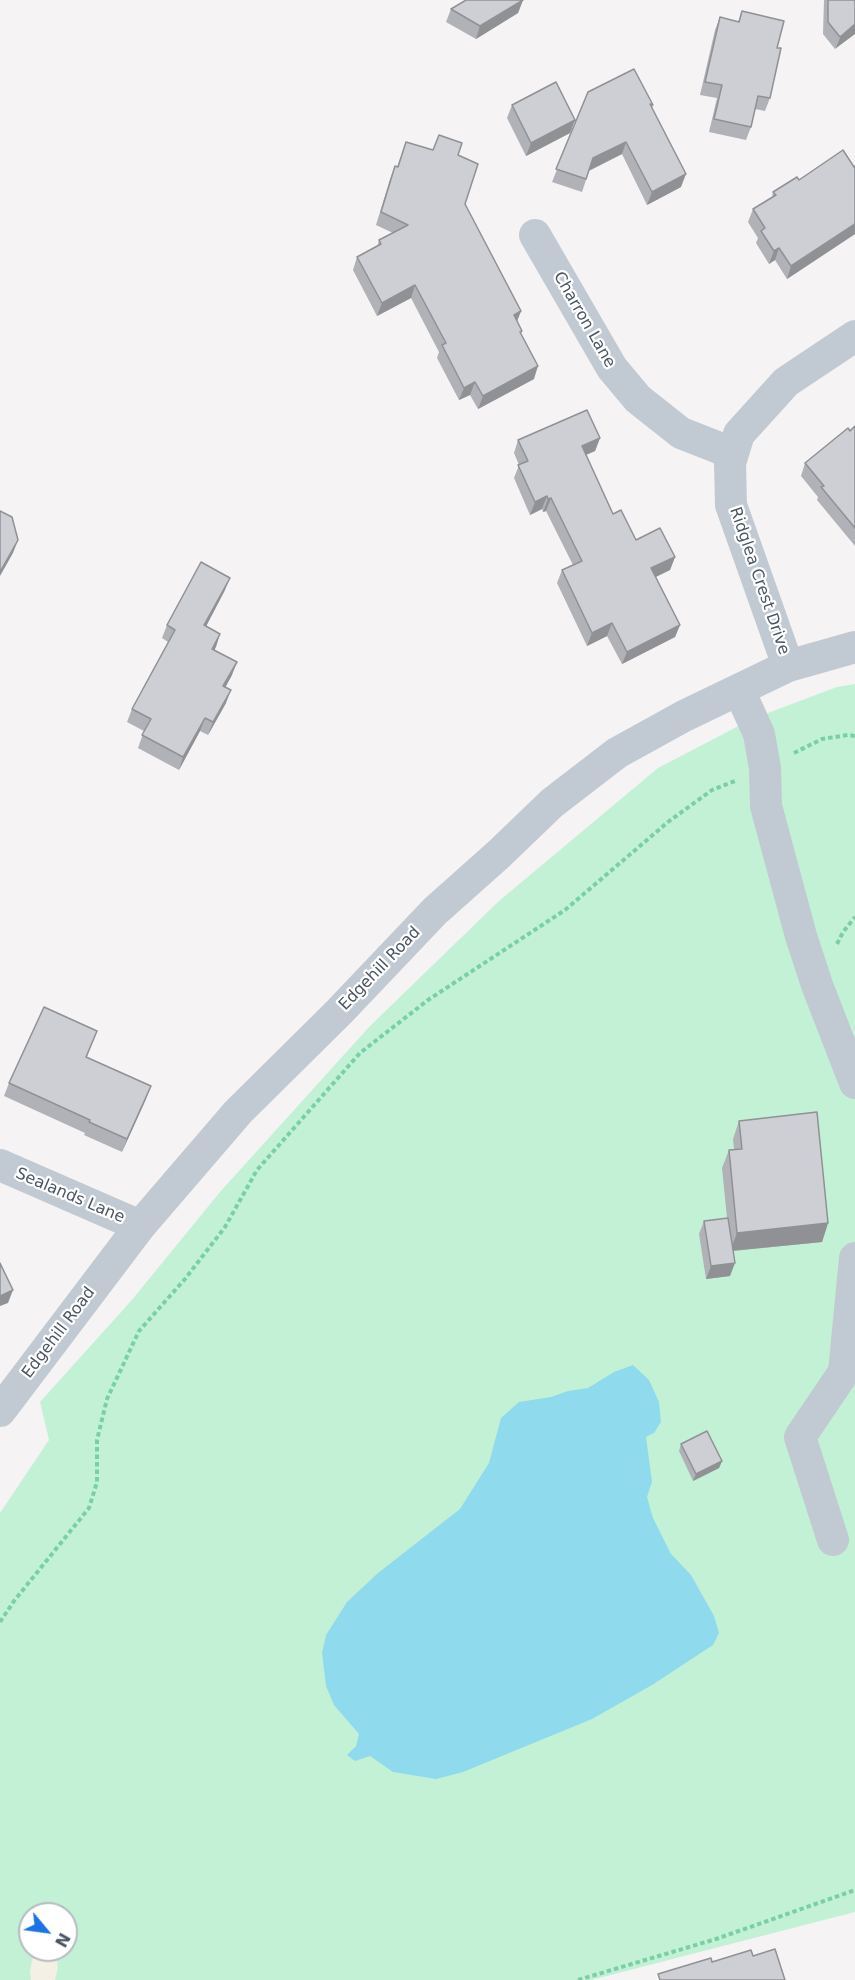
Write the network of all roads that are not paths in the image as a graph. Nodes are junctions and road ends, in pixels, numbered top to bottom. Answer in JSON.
{"nodes":[{"id":1,"x":535,"y":235,"type":"dead end"},
{"id":2,"x":855,"y":336,"type":"edge"},
{"id":3,"x":732,"y":453,"type":"junction"},
{"id":4,"x":855,"y":647,"type":"edge"},
{"id":5,"x":788,"y":666,"type":"junction"},
{"id":6,"x":739,"y":690,"type":"junction"},
{"id":7,"x":855,"y":1083,"type":"edge"},
{"id":8,"x":0,"y":1165,"type":"edge"},
{"id":9,"x":140,"y":1226,"type":"junction"},
{"id":10,"x":855,"y":1258,"type":"edge"},
{"id":11,"x":0,"y":1411,"type":"edge"},
{"id":12,"x":833,"y":1540,"type":"dead end"}],
"edges":[{"from":1,"to":3,"type":"street","name":"Charron Lane"},
{"from":2,"to":3,"type":"street","name":"Ridglea Crest Drive"},
{"from":3,"to":5,"type":"street","name":"Ridglea Crest Drive"},
{"from":4,"to":5,"type":"street","name":"Edgehill Road"},
{"from":5,"to":6,"type":"street","name":"Edgehill Road"},
{"from":6,"to":7,"type":"street"},
{"from":6,"to":9,"type":"street","name":"Edgehill Road"},
{"from":8,"to":9,"type":"street","name":"Sealands Lane"},
{"from":9,"to":11,"type":"street","name":"Edgehill Road"},
{"from":10,"to":12,"type":"street"}]}
